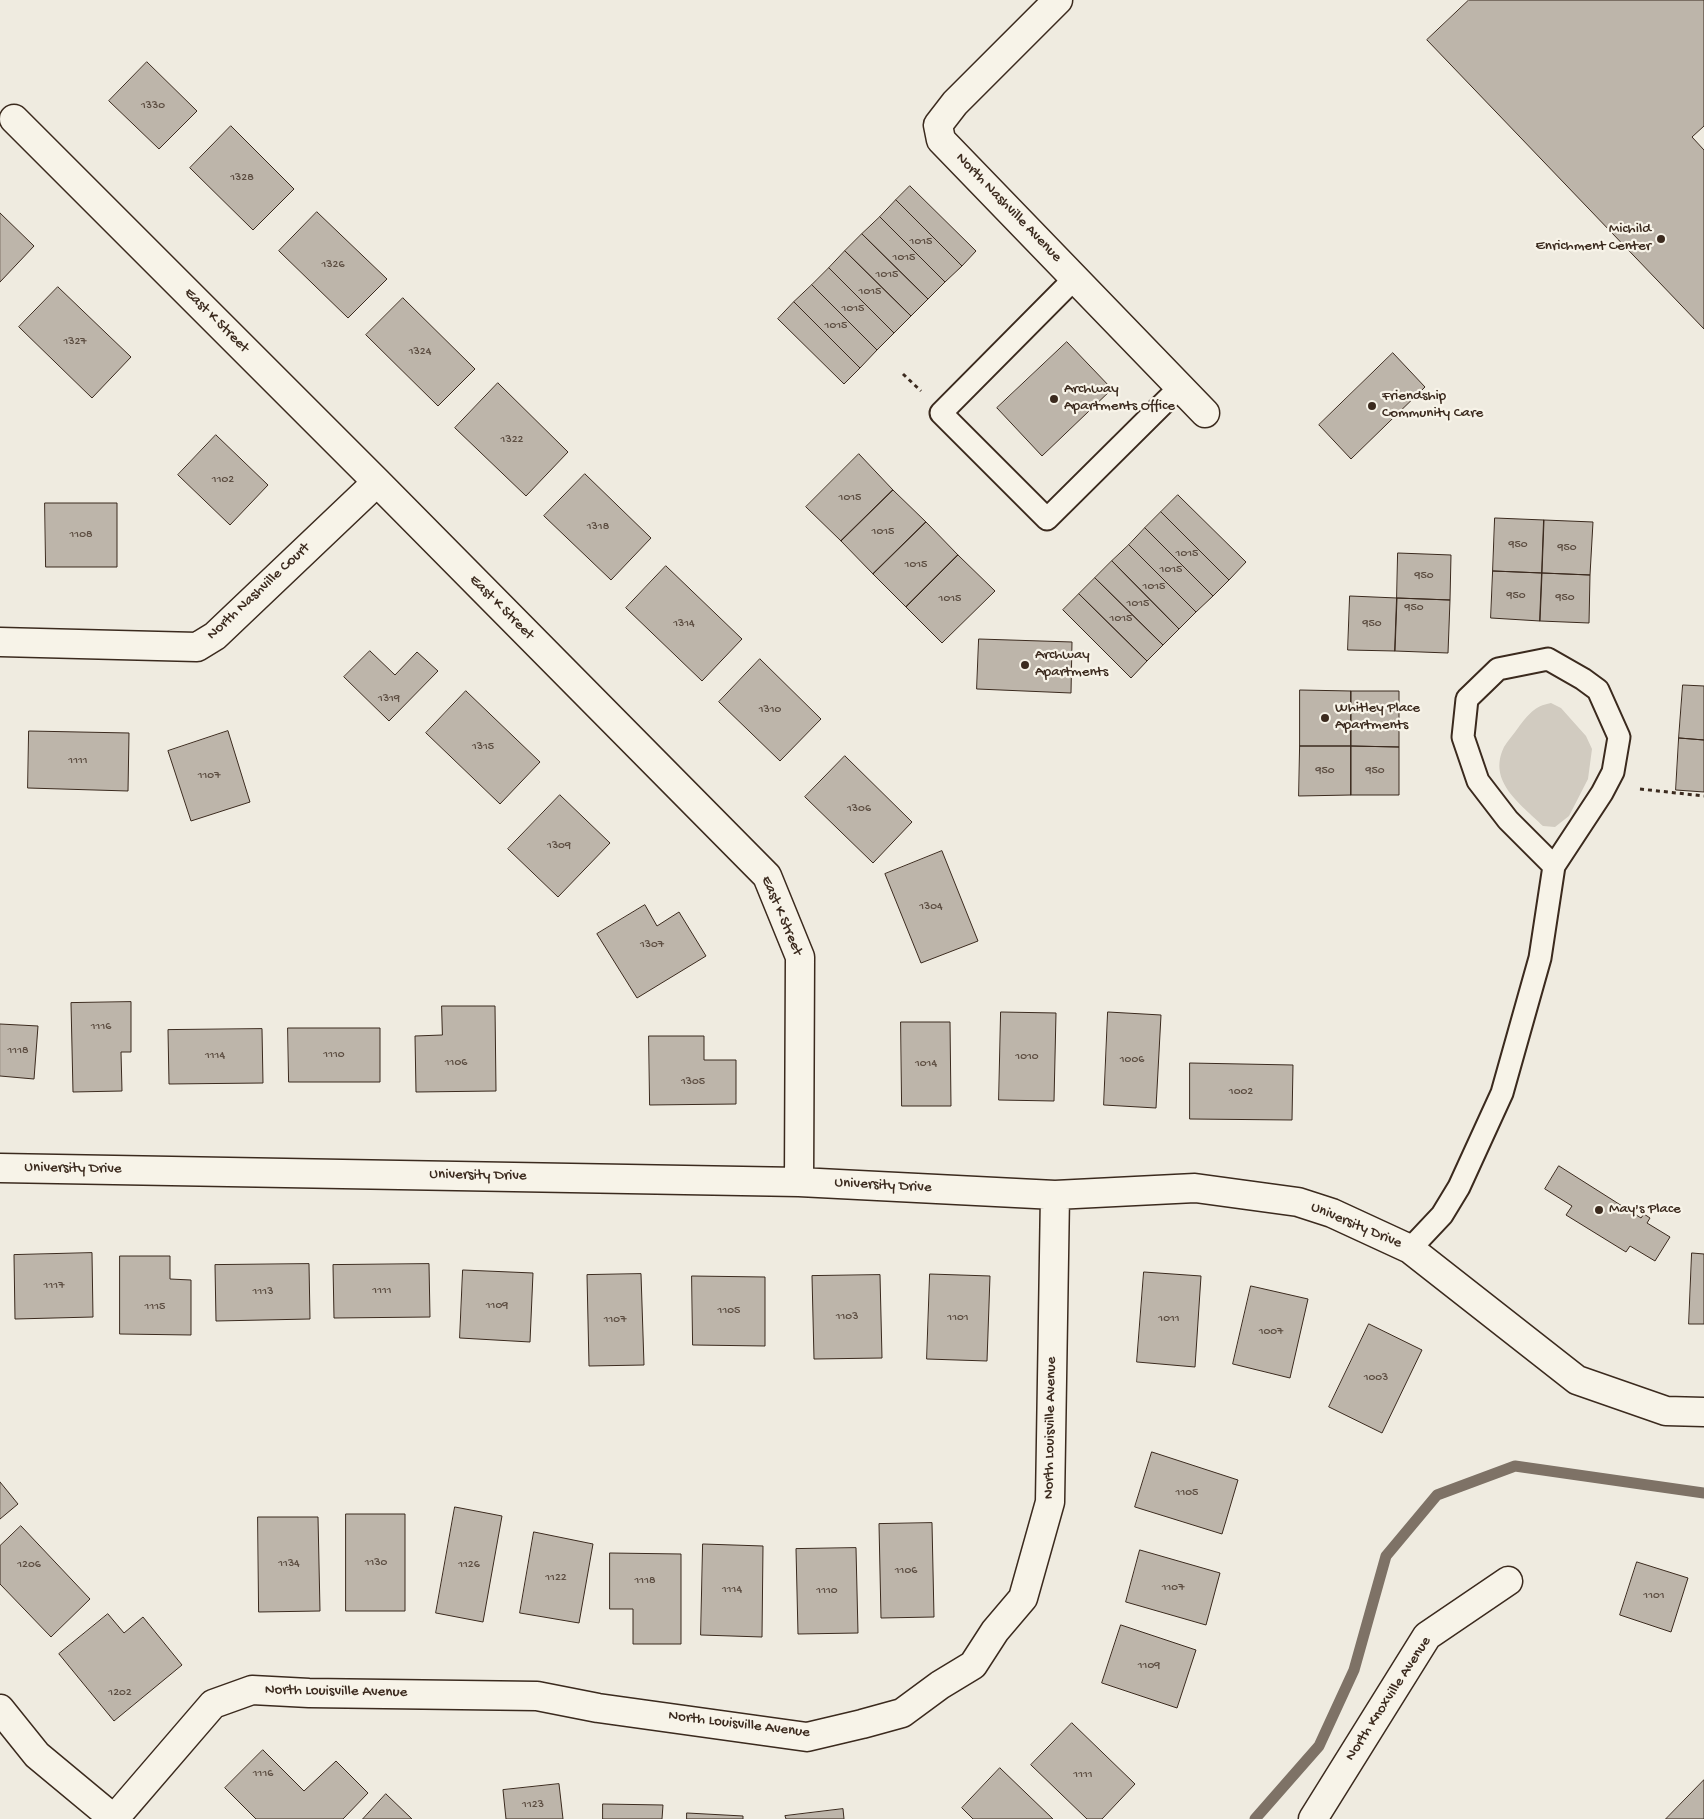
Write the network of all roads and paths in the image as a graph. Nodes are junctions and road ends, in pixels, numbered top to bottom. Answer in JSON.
{"nodes":[{"id":1,"x":1058,"y":0,"type":"edge"},
{"id":2,"x":14,"y":119,"type":"dead end"},
{"id":3,"x":1075,"y":278,"type":"junction"},
{"id":4,"x":1180,"y":387,"type":"junction"},
{"id":5,"x":1205,"y":413,"type":"dead end"},
{"id":6,"x":377,"y":482,"type":"junction"},
{"id":7,"x":0,"y":642,"type":"edge"},
{"id":8,"x":1607,"y":784,"type":"junction"},
{"id":9,"x":1704,"y":796,"type":"edge"},
{"id":10,"x":1554,"y":866,"type":"junction"},
{"id":11,"x":0,"y":1168,"type":"edge"},
{"id":12,"x":798,"y":1182,"type":"junction"},
{"id":13,"x":1055,"y":1195,"type":"junction"},
{"id":14,"x":1410,"y":1249,"type":"junction"},
{"id":15,"x":1704,"y":1412,"type":"edge"},
{"id":16,"x":1508,"y":1581,"type":"dead end"},
{"id":17,"x":0,"y":1710,"type":"edge"},
{"id":18,"x":114,"y":1819,"type":"edge"},
{"id":19,"x":1313,"y":1819,"type":"edge"}],
"edges":[{"from":1,"to":3,"type":"street","name":"North Nashville Avenue"},
{"from":2,"to":6,"type":"street","name":"East K Street"},
{"from":3,"to":4,"type":"street","name":"North Nashville Avenue"},
{"from":3,"to":4,"type":"lane"},
{"from":4,"to":5,"type":"street","name":"North Nashville Avenue"},
{"from":6,"to":7,"type":"street","name":"North Nashville Court"},
{"from":6,"to":12,"type":"street","name":"East K Street"},
{"from":8,"to":9,"type":"path"},
{"from":8,"to":10,"type":"lane"},
{"from":8,"to":10,"type":"lane"},
{"from":10,"to":14,"type":"lane"},
{"from":11,"to":12,"type":"street","name":"University Drive"},
{"from":12,"to":13,"type":"street","name":"University Drive"},
{"from":13,"to":14,"type":"street","name":"University Drive"},
{"from":13,"to":18,"type":"street","name":"North Louisville Avenue"},
{"from":14,"to":15,"type":"street","name":"University Drive"},
{"from":16,"to":19,"type":"street","name":"North Knoxville Avenue"},
{"from":17,"to":18,"type":"street"}]}
